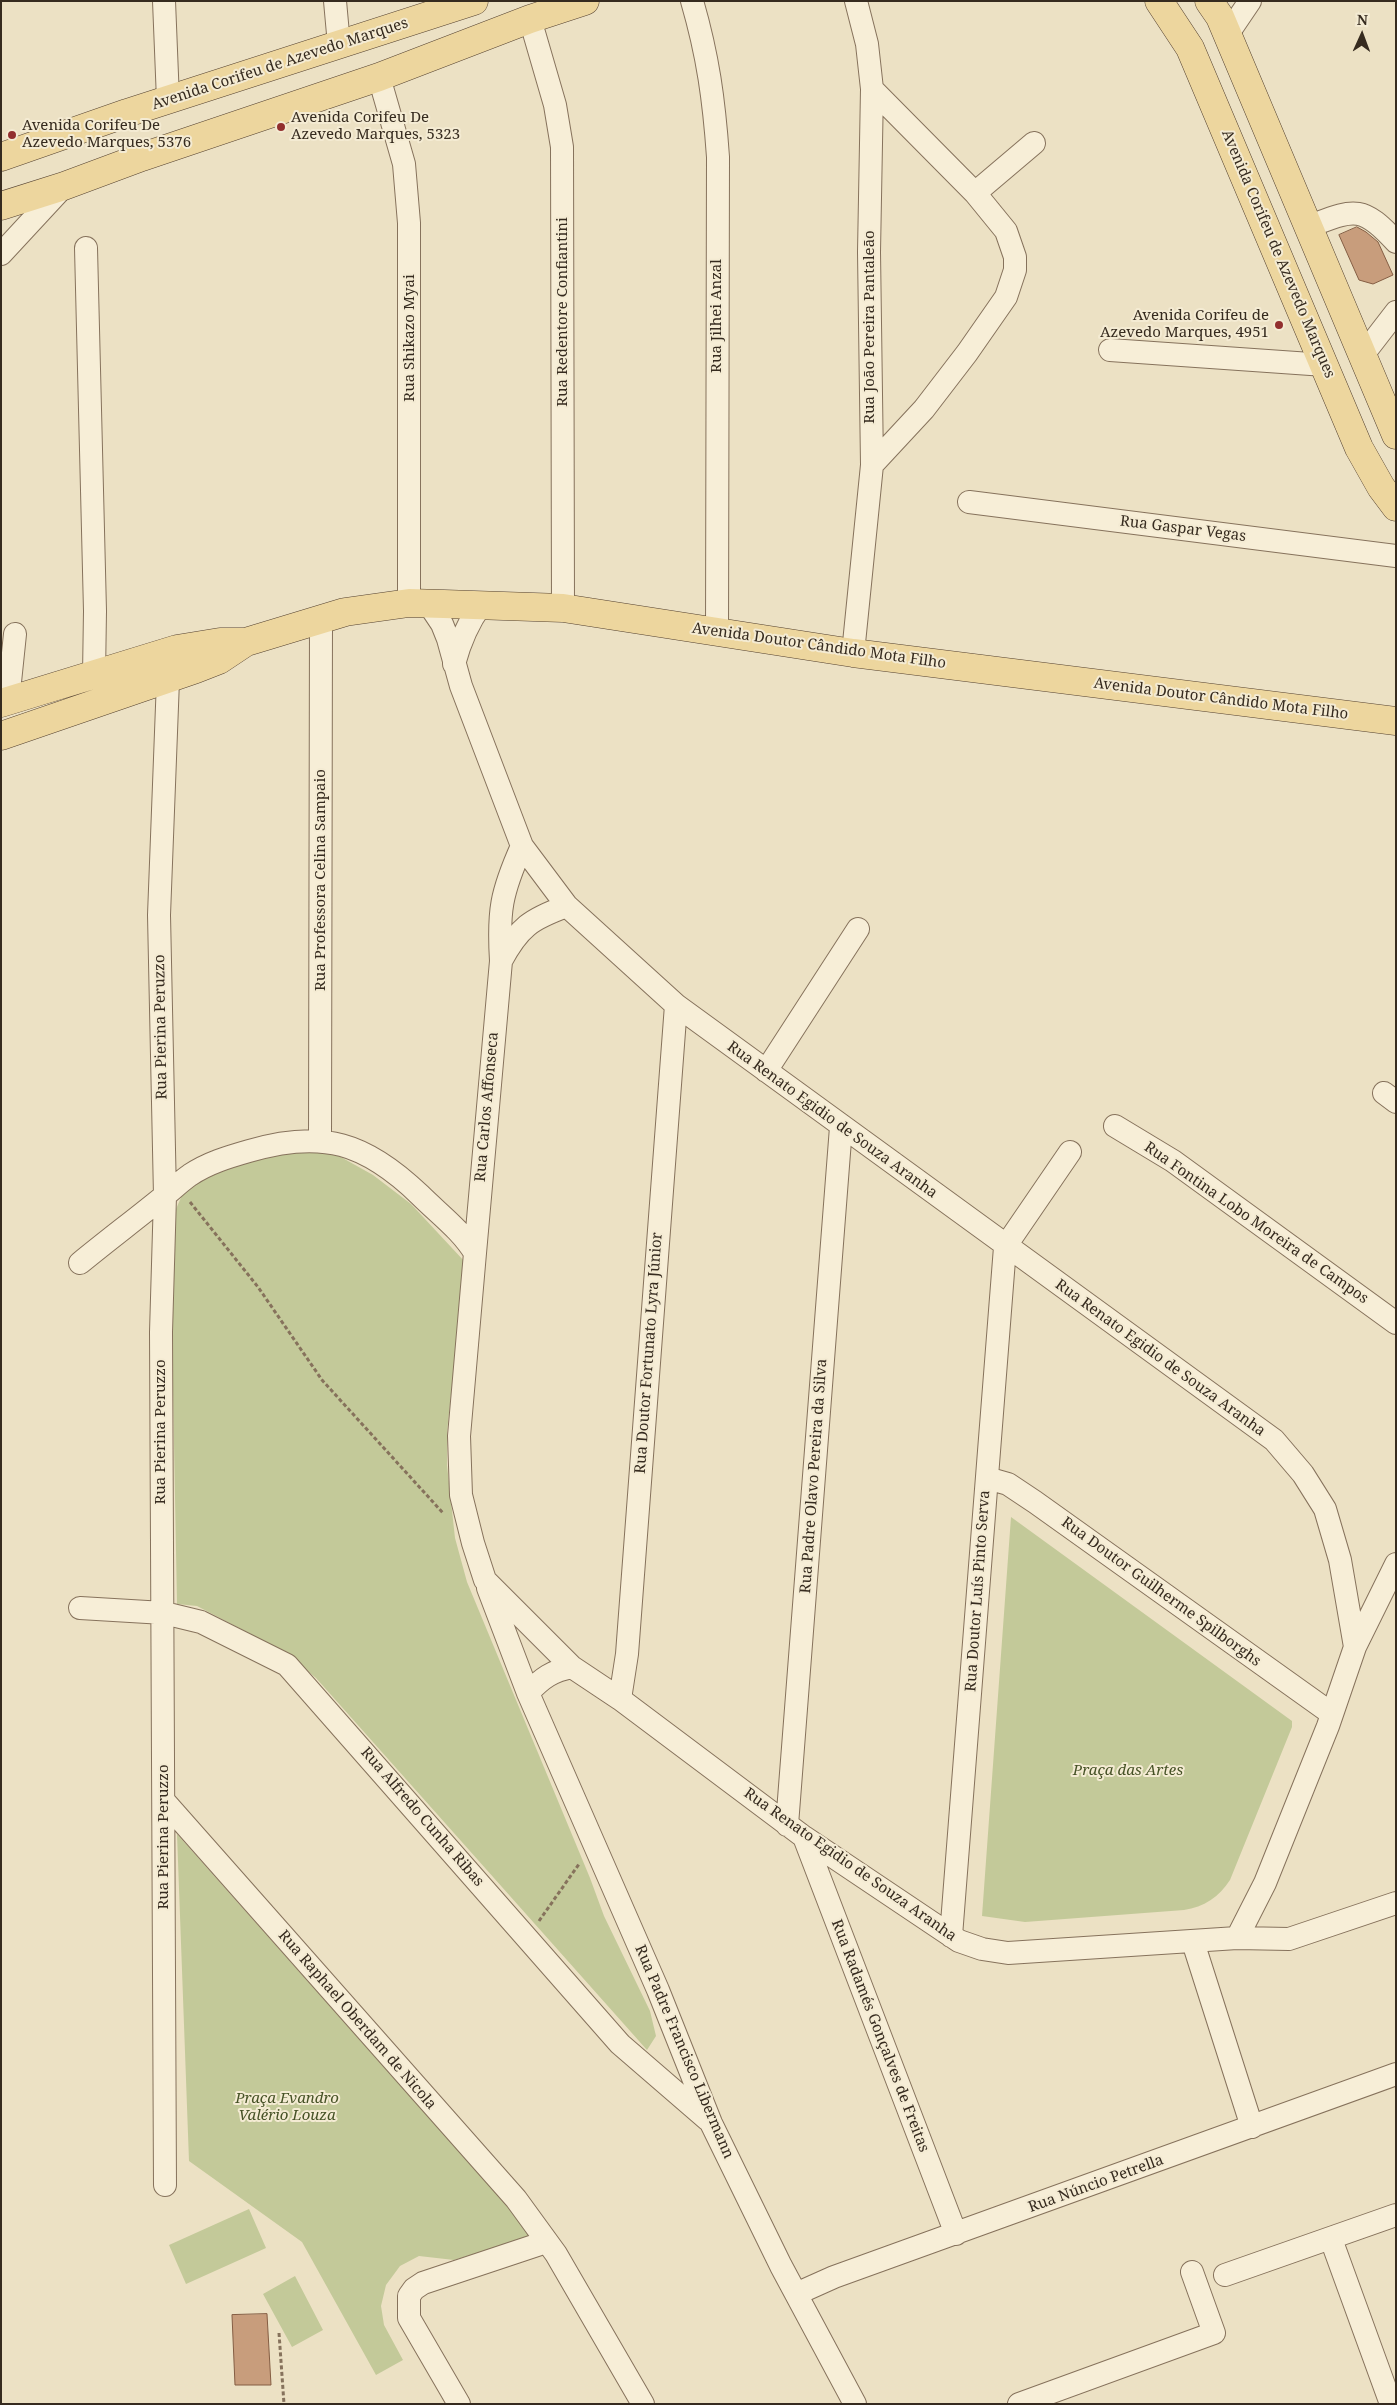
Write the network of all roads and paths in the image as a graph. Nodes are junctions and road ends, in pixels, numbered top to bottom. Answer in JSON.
{"nodes":[{"id":1,"x":164,"y":1,"type":"edge"},
{"id":2,"x":335,"y":1,"type":"edge"},
{"id":3,"x":474,"y":1,"type":"edge"},
{"id":4,"x":586,"y":1,"type":"edge"},
{"id":5,"x":692,"y":1,"type":"edge"},
{"id":6,"x":856,"y":1,"type":"edge"},
{"id":7,"x":1159,"y":1,"type":"edge"},
{"id":8,"x":1209,"y":1,"type":"edge"},
{"id":9,"x":1250,"y":1,"type":"edge"},
{"id":10,"x":530,"y":19,"type":"junction"},
{"id":11,"x":1228,"y":36,"type":"junction"},
{"id":12,"x":340,"y":45,"type":"junction"},
{"id":13,"x":379,"y":76,"type":"junction"},
{"id":14,"x":872,"y":89,"type":"junction"},
{"id":15,"x":168,"y":100,"type":"junction"},
{"id":16,"x":1034,"y":143,"type":"dead end"},
{"id":17,"x":1,"y":156,"type":"edge"},
{"id":18,"x":64,"y":186,"type":"junction"},
{"id":19,"x":975,"y":193,"type":"junction"},
{"id":20,"x":1,"y":206,"type":"edge"},
{"id":21,"x":1308,"y":227,"type":"junction"},
{"id":22,"x":1396,"y":242,"type":"edge"},
{"id":23,"x":86,"y":248,"type":"dead end"},
{"id":24,"x":1,"y":254,"type":"edge"},
{"id":25,"x":1396,"y":312,"type":"edge"},
{"id":26,"x":1110,"y":350,"type":"dead end"},
{"id":27,"x":1362,"y":356,"type":"junction"},
{"id":28,"x":1325,"y":365,"type":"junction"},
{"id":29,"x":1396,"y":435,"type":"edge"},
{"id":30,"x":872,"y":465,"type":"junction"},
{"id":31,"x":969,"y":502,"type":"dead end"},
{"id":32,"x":1396,"y":507,"type":"edge"},
{"id":33,"x":1396,"y":556,"type":"edge"},
{"id":34,"x":419,"y":603,"type":"junction"},
{"id":35,"x":481,"y":605,"type":"junction"},
{"id":36,"x":563,"y":608,"type":"junction"},
{"id":37,"x":321,"y":619,"type":"junction"},
{"id":38,"x":717,"y":633,"type":"junction"},
{"id":39,"x":15,"y":634,"type":"dead end"},
{"id":40,"x":246,"y":642,"type":"junction"},
{"id":41,"x":853,"y":653,"type":"junction"},
{"id":42,"x":454,"y":665,"type":"junction"},
{"id":43,"x":94,"y":676,"type":"junction"},
{"id":44,"x":168,"y":680,"type":"junction"},
{"id":45,"x":4,"y":702,"type":"edge"},
{"id":46,"x":1396,"y":721,"type":"edge"},
{"id":47,"x":1,"y":736,"type":"edge"},
{"id":48,"x":522,"y":846,"type":"junction"},
{"id":49,"x":567,"y":906,"type":"junction"},
{"id":50,"x":858,"y":930,"type":"dead end"},
{"id":51,"x":500,"y":961,"type":"junction"},
{"id":52,"x":676,"y":1006,"type":"junction"},
{"id":53,"x":766,"y":1071,"type":"junction"},
{"id":54,"x":1115,"y":1126,"type":"dead end"},
{"id":55,"x":841,"y":1127,"type":"junction"},
{"id":56,"x":320,"y":1140,"type":"junction"},
{"id":57,"x":1070,"y":1152,"type":"dead end"},
{"id":58,"x":172,"y":1190,"type":"junction"},
{"id":59,"x":1005,"y":1247,"type":"junction"},
{"id":60,"x":475,"y":1253,"type":"junction"},
{"id":61,"x":80,"y":1263,"type":"dead end"},
{"id":62,"x":1396,"y":1323,"type":"edge"},
{"id":63,"x":987,"y":1478,"type":"junction"},
{"id":64,"x":445,"y":1515,"type":"dead end"},
{"id":65,"x":1396,"y":1564,"type":"edge"},
{"id":66,"x":485,"y":1580,"type":"junction"},
{"id":67,"x":80,"y":1608,"type":"dead end"},
{"id":68,"x":164,"y":1613,"type":"junction"},
{"id":69,"x":1356,"y":1647,"type":"junction"},
{"id":70,"x":553,"y":1650,"type":"junction"},
{"id":71,"x":518,"y":1667,"type":"junction"},
{"id":72,"x":572,"y":1667,"type":"junction"},
{"id":73,"x":528,"y":1693,"type":"junction"},
{"id":74,"x":620,"y":1700,"type":"junction"},
{"id":75,"x":1332,"y":1714,"type":"junction"},
{"id":76,"x":164,"y":1801,"type":"junction"},
{"id":77,"x":795,"y":1831,"type":"junction"},
{"id":78,"x":586,"y":1868,"type":"dead end"},
{"id":79,"x":1396,"y":1903,"type":"edge"},
{"id":80,"x":536,"y":1926,"type":"dead end"},
{"id":81,"x":951,"y":1936,"type":"junction"},
{"id":82,"x":1237,"y":1938,"type":"junction"},
{"id":83,"x":1193,"y":1942,"type":"junction"},
{"id":84,"x":1396,"y":2074,"type":"edge"},
{"id":85,"x":711,"y":2123,"type":"junction"},
{"id":86,"x":1252,"y":2127,"type":"junction"},
{"id":87,"x":165,"y":2185,"type":"dead end"},
{"id":88,"x":1396,"y":2215,"type":"edge"},
{"id":89,"x":956,"y":2234,"type":"junction"},
{"id":90,"x":1331,"y":2239,"type":"junction"},
{"id":91,"x":546,"y":2242,"type":"junction"},
{"id":92,"x":1192,"y":2272,"type":"dead end"},
{"id":93,"x":1225,"y":2275,"type":"dead end"},
{"id":94,"x":796,"y":2294,"type":"junction"},
{"id":95,"x":280,"y":2333,"type":"dead end"},
{"id":96,"x":284,"y":2404,"type":"edge"},
{"id":97,"x":459,"y":2404,"type":"edge"},
{"id":98,"x":643,"y":2404,"type":"edge"},
{"id":99,"x":855,"y":2404,"type":"edge"},
{"id":100,"x":1019,"y":2404,"type":"edge"},
{"id":101,"x":1391,"y":2404,"type":"edge"}],
"edges":[{"from":1,"to":15,"type":"street"},
{"from":2,"to":12,"type":"street"},
{"from":3,"to":12,"type":"main road","name":"Avenida Corifeu de Azevedo Marques"},
{"from":4,"to":10,"type":"main road"},
{"from":5,"to":38,"type":"street","name":"Rua Jilhei Anzal"},
{"from":6,"to":14,"type":"street","name":"Rua João Pereira Pantaleão"},
{"from":7,"to":28,"type":"main road","name":"Avenida Corifeu de Azevedo Marques"},
{"from":8,"to":11,"type":"main road"},
{"from":9,"to":11,"type":"street"},
{"from":10,"to":13,"type":"main road"},
{"from":10,"to":36,"type":"street","name":"Rua Redentore Confiantini"},
{"from":11,"to":21,"type":"main road"},
{"from":12,"to":15,"type":"main road","name":"Avenida Corifeu de Azevedo Marques"},
{"from":13,"to":18,"type":"main road"},
{"from":13,"to":34,"type":"street","name":"Rua Shikazo Myai"},
{"from":14,"to":19,"type":"street"},
{"from":14,"to":30,"type":"street","name":"Rua João Pereira Pantaleão"},
{"from":15,"to":17,"type":"main road","name":"Avenida Corifeu de Azevedo Marques"},
{"from":16,"to":19,"type":"street"},
{"from":18,"to":20,"type":"main road"},
{"from":18,"to":24,"type":"street"},
{"from":19,"to":30,"type":"street"},
{"from":21,"to":22,"type":"street"},
{"from":21,"to":27,"type":"main road"},
{"from":23,"to":43,"type":"street"},
{"from":25,"to":27,"type":"street"},
{"from":26,"to":28,"type":"street"},
{"from":27,"to":29,"type":"main road"},
{"from":28,"to":32,"type":"main road","name":"Avenida Corifeu de Azevedo Marques"},
{"from":30,"to":41,"type":"street","name":"Rua João Pereira Pantaleão"},
{"from":31,"to":33,"type":"street","name":"Rua Gaspar Vegas"},
{"from":34,"to":35,"type":"main road","name":"Avenida Doutor Cândido Mota Filho"},
{"from":34,"to":37,"type":"main road","name":"Avenida Doutor Cândido Mota Filho"},
{"from":34,"to":42,"type":"street","name":"Rua Renato Egidio de Souza Aranha"},
{"from":35,"to":36,"type":"main road","name":"Avenida Doutor Cândido Mota Filho"},
{"from":35,"to":42,"type":"street"},
{"from":36,"to":38,"type":"main road","name":"Avenida Doutor Cândido Mota Filho"},
{"from":37,"to":40,"type":"main road","name":"Avenida Doutor Cândido Mota Filho"},
{"from":37,"to":56,"type":"street","name":"Rua Professora Celina Sampaio"},
{"from":38,"to":41,"type":"main road","name":"Avenida Doutor Cândido Mota Filho"},
{"from":39,"to":45,"type":"street"},
{"from":40,"to":43,"type":"main road","name":"Avenida Doutor Cândido Mota Filho"},
{"from":40,"to":44,"type":"main road","name":"Avenida Doutor Cândido Mota Filho"},
{"from":41,"to":46,"type":"main road","name":"Avenida Doutor Cândido Mota Filho"},
{"from":42,"to":48,"type":"street","name":"Rua Renato Egidio de Souza Aranha"},
{"from":43,"to":45,"type":"main road","name":"Avenida Doutor Cândido Mota Filho"},
{"from":44,"to":47,"type":"main road","name":"Avenida Doutor Cândido Mota Filho"},
{"from":44,"to":58,"type":"street","name":"Rua Pierina Peruzzo"},
{"from":48,"to":49,"type":"street","name":"Rua Renato Egidio de Souza Aranha"},
{"from":48,"to":51,"type":"street","name":"Rua Carlos Affonseca"},
{"from":49,"to":51,"type":"street","name":"Rua Carlos Affonseca"},
{"from":49,"to":52,"type":"street","name":"Rua Renato Egidio de Souza Aranha"},
{"from":50,"to":53,"type":"street"},
{"from":51,"to":60,"type":"street","name":"Rua Carlos Affonseca"},
{"from":52,"to":53,"type":"street","name":"Rua Renato Egidio de Souza Aranha"},
{"from":52,"to":74,"type":"street","name":"Rua Doutor Fortunato Lyra Júnior"},
{"from":53,"to":55,"type":"street","name":"Rua Renato Egidio de Souza Aranha"},
{"from":54,"to":62,"type":"street","name":"Rua Fontina Lobo Moreira de Campos"},
{"from":55,"to":59,"type":"street","name":"Rua Renato Egidio de Souza Aranha"},
{"from":55,"to":77,"type":"street","name":"Rua Padre Olavo Pereira da Silva"},
{"from":56,"to":58,"type":"street"},
{"from":56,"to":60,"type":"street"},
{"from":57,"to":59,"type":"street"},
{"from":58,"to":61,"type":"street"},
{"from":58,"to":64,"type":"path"},
{"from":58,"to":68,"type":"street","name":"Rua Pierina Peruzzo"},
{"from":59,"to":63,"type":"street","name":"Rua Doutor Luís Pinto Serva"},
{"from":59,"to":69,"type":"street","name":"Rua Renato Egidio de Souza Aranha"},
{"from":60,"to":66,"type":"street","name":"Rua Renato Egidio de Souza Aranha"},
{"from":63,"to":75,"type":"street","name":"Rua Doutor Guilherme Spilborghs"},
{"from":63,"to":81,"type":"street","name":"Rua Doutor Luís Pinto Serva"},
{"from":65,"to":69,"type":"street"},
{"from":66,"to":70,"type":"street","name":"Rua Renato Egidio de Souza Aranha"},
{"from":66,"to":71,"type":"street","name":"Rua Padre Francisco Libermann"},
{"from":67,"to":68,"type":"street","name":"Rua Alfredo Cunha Ribas"},
{"from":68,"to":76,"type":"street","name":"Rua Pierina Peruzzo"},
{"from":68,"to":85,"type":"street","name":"Rua Alfredo Cunha Ribas"},
{"from":69,"to":75,"type":"street"},
{"from":70,"to":71,"type":"street"},
{"from":70,"to":72,"type":"street","name":"Rua Renato Egidio de Souza Aranha"},
{"from":71,"to":73,"type":"street","name":"Rua Padre Francisco Libermann"},
{"from":72,"to":73,"type":"street"},
{"from":72,"to":74,"type":"street","name":"Rua Renato Egidio de Souza Aranha"},
{"from":73,"to":85,"type":"street","name":"Rua Padre Francisco Libermann"},
{"from":74,"to":77,"type":"street","name":"Rua Renato Egidio de Souza Aranha"},
{"from":75,"to":82,"type":"street"},
{"from":76,"to":87,"type":"street","name":"Rua Pierina Peruzzo"},
{"from":76,"to":91,"type":"street","name":"Rua Raphael Oberdam de Nicola"},
{"from":77,"to":81,"type":"street","name":"Rua Renato Egidio de Souza Aranha"},
{"from":77,"to":89,"type":"street","name":"Rua Radamés Gonçalves de Freitas"},
{"from":78,"to":80,"type":"path"},
{"from":79,"to":82,"type":"street","name":"Rua Renato Egidio de Souza Aranha"},
{"from":81,"to":83,"type":"street","name":"Rua Renato Egidio de Souza Aranha"},
{"from":82,"to":83,"type":"street","name":"Rua Renato Egidio de Souza Aranha"},
{"from":83,"to":86,"type":"street"},
{"from":84,"to":86,"type":"street","name":"Rua Núncio Petrella"},
{"from":85,"to":94,"type":"street","name":"Rua Padre Francisco Libermann"},
{"from":86,"to":89,"type":"street","name":"Rua Núncio Petrella"},
{"from":88,"to":90,"type":"street"},
{"from":89,"to":94,"type":"street","name":"Rua Núncio Petrella"},
{"from":90,"to":93,"type":"street"},
{"from":90,"to":101,"type":"street"},
{"from":91,"to":97,"type":"street"},
{"from":91,"to":98,"type":"street","name":"Rua Raphael Oberdam de Nicola"},
{"from":92,"to":100,"type":"street"},
{"from":94,"to":99,"type":"street","name":"Rua Padre Francisco Libermann"},
{"from":95,"to":96,"type":"path"}]}
